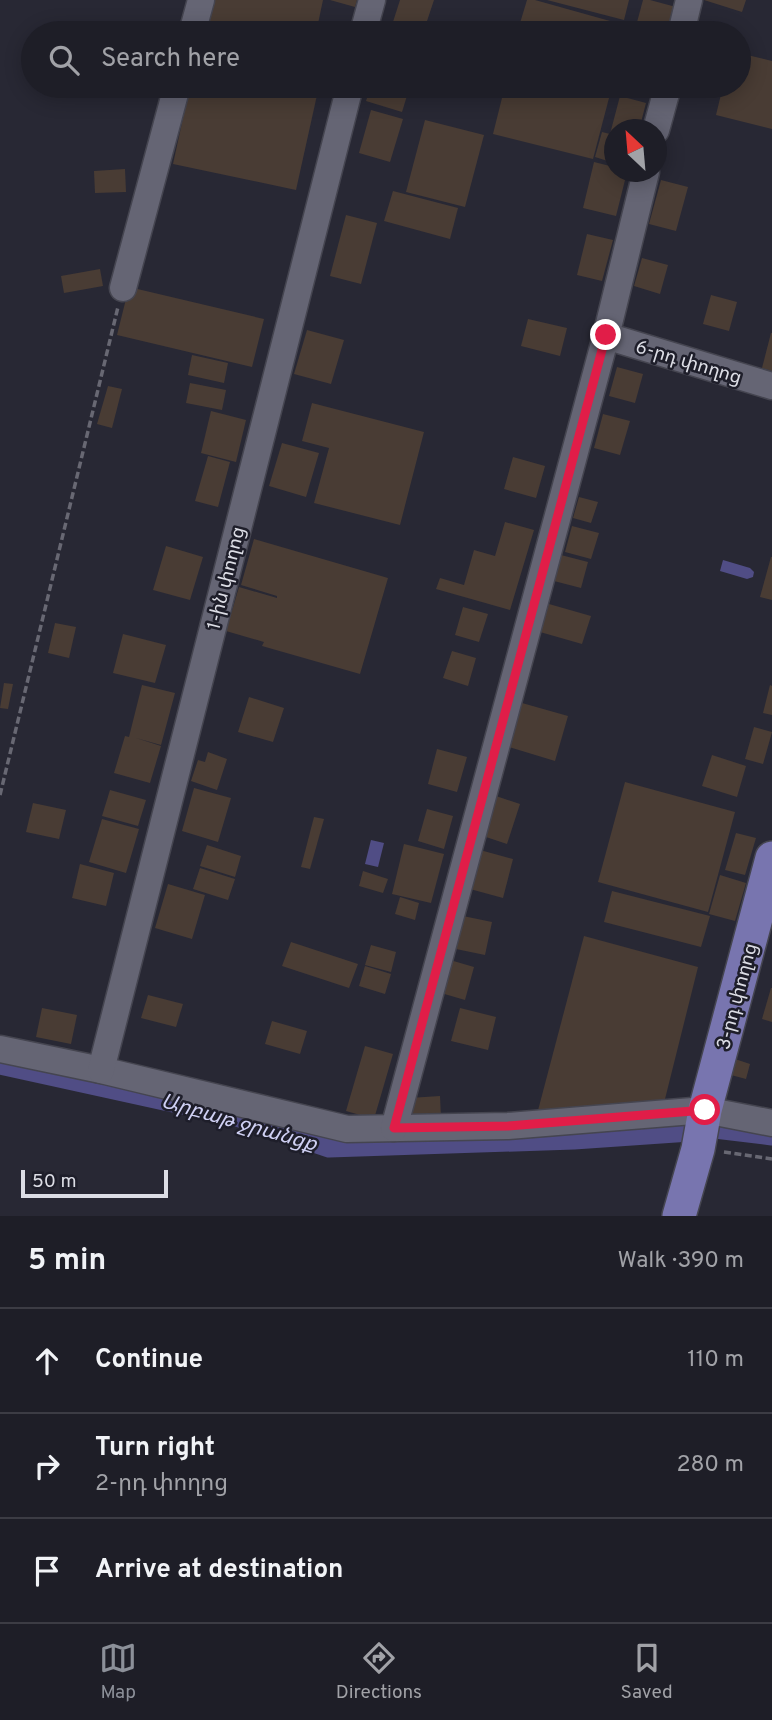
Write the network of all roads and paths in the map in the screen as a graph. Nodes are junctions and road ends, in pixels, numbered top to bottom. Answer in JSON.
{"nodes":[{"id":1,"x":201,"y":0,"type":"edge"},
{"id":2,"x":372,"y":0,"type":"edge"},
{"id":3,"x":689,"y":0,"type":"edge"},
{"id":4,"x":195,"y":21,"type":"edge"},
{"id":5,"x":366,"y":21,"type":"edge"},
{"id":6,"x":684,"y":21,"type":"edge"},
{"id":7,"x":174,"y":98,"type":"edge"},
{"id":8,"x":347,"y":98,"type":"edge"},
{"id":9,"x":665,"y":98,"type":"edge"},
{"id":10,"x":659,"y":119,"type":"edge"},
{"id":11,"x":644,"y":182,"type":"edge"},
{"id":12,"x":122,"y":288,"type":"joint"},
{"id":13,"x":606,"y":335,"type":"junction"},
{"id":14,"x":772,"y":386,"type":"edge"},
{"id":15,"x":0,"y":795,"type":"edge"},
{"id":16,"x":772,"y":858,"type":"edge"},
{"id":17,"x":0,"y":1049,"type":"edge"},
{"id":18,"x":101,"y":1070,"type":"junction"},
{"id":19,"x":772,"y":1123,"type":"edge"},
{"id":20,"x":394,"y":1128,"type":"junction"},
{"id":21,"x":701,"y":1131,"type":"junction"},
{"id":22,"x":772,"y":1159,"type":"edge"},
{"id":23,"x":679,"y":1216,"type":"edge"}],
"edges":[{"from":1,"to":4,"type":"street"},
{"from":2,"to":5,"type":"street"},
{"from":3,"to":6,"type":"street"},
{"from":7,"to":12,"type":"street"},
{"from":8,"to":18,"type":"street","name":"1-ին փողոց"},
{"from":9,"to":10,"type":"street"},
{"from":11,"to":13,"type":"street"},
{"from":12,"to":15,"type":"path"},
{"from":13,"to":14,"type":"street","name":"6-րդ փողոց"},
{"from":13,"to":20,"type":"street"},
{"from":16,"to":21,"type":"main road","name":"3-րդ փողոց"},
{"from":17,"to":18,"type":"street"},
{"from":18,"to":20,"type":"street"},
{"from":19,"to":21,"type":"street"},
{"from":20,"to":21,"type":"street"},
{"from":21,"to":22,"type":"path"},
{"from":21,"to":23,"type":"main road","name":"3-րդ փողոց"}]}
